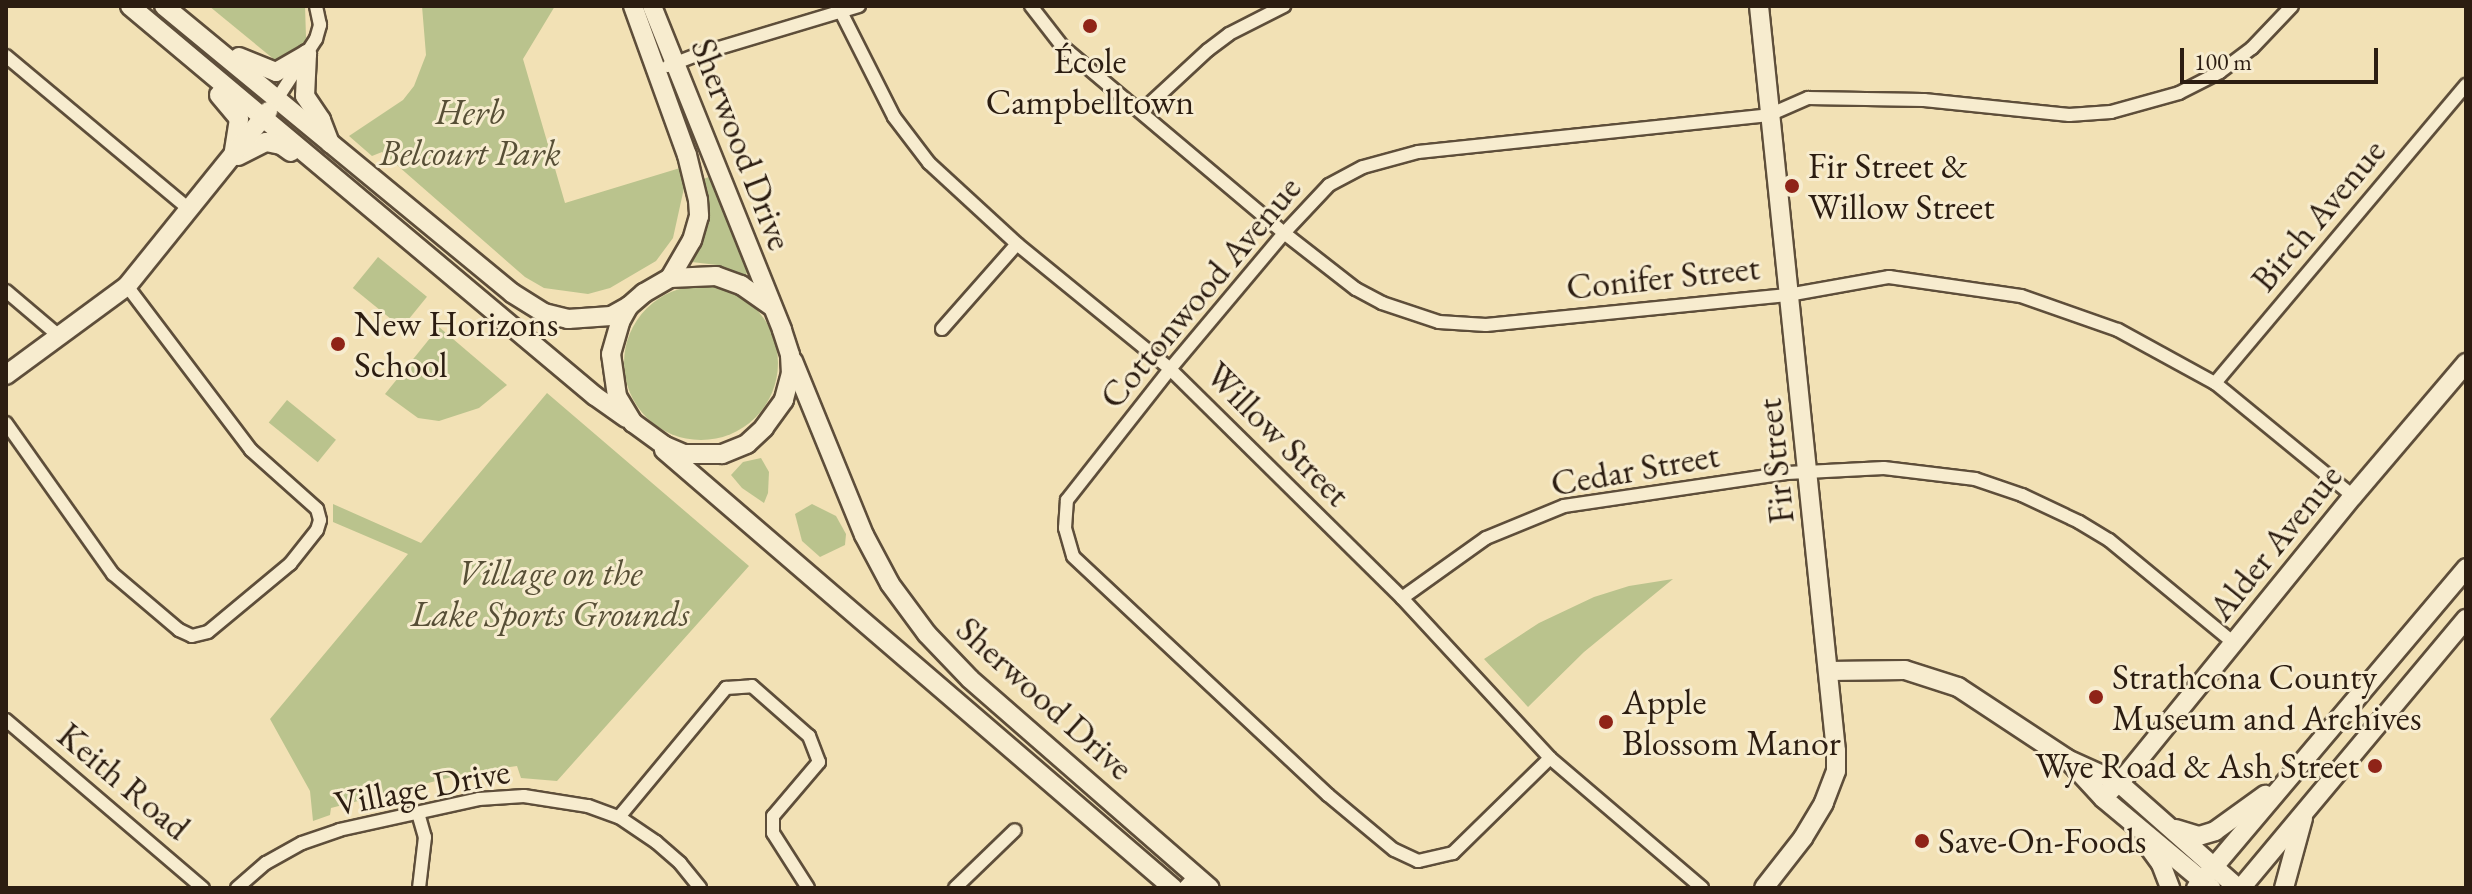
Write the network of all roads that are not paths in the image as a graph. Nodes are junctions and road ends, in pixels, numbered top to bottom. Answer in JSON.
{"nodes":[{"id":1,"x":130,"y":6,"type":"edge"},
{"id":2,"x":164,"y":6,"type":"edge"},
{"id":3,"x":316,"y":6,"type":"edge"},
{"id":4,"x":633,"y":6,"type":"edge"},
{"id":5,"x":652,"y":6,"type":"edge"},
{"id":6,"x":859,"y":6,"type":"edge"},
{"id":7,"x":1031,"y":6,"type":"edge"},
{"id":8,"x":1284,"y":6,"type":"edge"},
{"id":9,"x":1759,"y":6,"type":"edge"},
{"id":10,"x":2292,"y":6,"type":"edge"},
{"id":11,"x":839,"y":9,"type":"edge"},
{"id":12,"x":151,"y":24,"type":"junction"},
{"id":13,"x":203,"y":38,"type":"junction"},
{"id":14,"x":307,"y":54,"type":"junction"},
{"id":15,"x":6,"y":56,"type":"edge"},
{"id":16,"x":676,"y":63,"type":"junction"},
{"id":17,"x":658,"y":70,"type":"junction"},
{"id":18,"x":2466,"y":85,"type":"edge"},
{"id":19,"x":277,"y":99,"type":"junction"},
{"id":20,"x":1141,"y":112,"type":"junction"},
{"id":21,"x":1769,"y":115,"type":"junction"},
{"id":22,"x":263,"y":118,"type":"junction"},
{"id":23,"x":331,"y":145,"type":"junction"},
{"id":24,"x":233,"y":159,"type":"junction"},
{"id":25,"x":332,"y":176,"type":"junction"},
{"id":26,"x":190,"y":210,"type":"junction"},
{"id":27,"x":1284,"y":233,"type":"junction"},
{"id":28,"x":1017,"y":244,"type":"junction"},
{"id":29,"x":670,"y":278,"type":"junction"},
{"id":30,"x":127,"y":286,"type":"junction"},
{"id":31,"x":6,"y":291,"type":"edge"},
{"id":32,"x":1788,"y":295,"type":"junction"},
{"id":33,"x":629,"y":306,"type":"junction"},
{"id":34,"x":771,"y":306,"type":"junction"},
{"id":35,"x":942,"y":329,"type":"dead end"},
{"id":36,"x":59,"y":336,"type":"junction"},
{"id":37,"x":790,"y":355,"type":"junction"},
{"id":38,"x":2466,"y":363,"type":"edge"},
{"id":39,"x":1170,"y":369,"type":"junction"},
{"id":40,"x":6,"y":375,"type":"edge"},
{"id":41,"x":2215,"y":383,"type":"junction"},
{"id":42,"x":6,"y":423,"type":"edge"},
{"id":43,"x":633,"y":423,"type":"junction"},
{"id":44,"x":654,"y":439,"type":"junction"},
{"id":45,"x":1809,"y":470,"type":"junction"},
{"id":46,"x":2353,"y":496,"type":"junction"},
{"id":47,"x":2466,"y":568,"type":"edge"},
{"id":48,"x":1402,"y":598,"type":"junction"},
{"id":49,"x":2466,"y":619,"type":"edge"},
{"id":50,"x":2234,"y":643,"type":"junction"},
{"id":51,"x":1829,"y":671,"type":"junction"},
{"id":52,"x":6,"y":720,"type":"edge"},
{"id":53,"x":1550,"y":758,"type":"junction"},
{"id":54,"x":2067,"y":759,"type":"junction"},
{"id":55,"x":2295,"y":771,"type":"junction"},
{"id":56,"x":2118,"y":782,"type":"junction"},
{"id":57,"x":2103,"y":798,"type":"junction"},
{"id":58,"x":2306,"y":807,"type":"junction"},
{"id":59,"x":418,"y":813,"type":"junction"},
{"id":60,"x":619,"y":817,"type":"junction"},
{"id":61,"x":2129,"y":822,"type":"junction"},
{"id":62,"x":2169,"y":827,"type":"junction"},
{"id":63,"x":1015,"y":830,"type":"dead end"},
{"id":64,"x":1147,"y":866,"type":"junction"},
{"id":65,"x":2207,"y":882,"type":"edge"},
{"id":66,"x":1201,"y":885,"type":"edge"},
{"id":67,"x":203,"y":888,"type":"edge"},
{"id":68,"x":237,"y":888,"type":"edge"},
{"id":69,"x":419,"y":888,"type":"edge"},
{"id":70,"x":700,"y":888,"type":"edge"},
{"id":71,"x":808,"y":888,"type":"edge"},
{"id":72,"x":955,"y":888,"type":"edge"},
{"id":73,"x":1159,"y":888,"type":"edge"},
{"id":74,"x":1173,"y":888,"type":"edge"},
{"id":75,"x":1702,"y":888,"type":"edge"},
{"id":76,"x":1764,"y":888,"type":"edge"},
{"id":77,"x":2170,"y":888,"type":"edge"},
{"id":78,"x":2239,"y":888,"type":"edge"},
{"id":79,"x":2284,"y":888,"type":"edge"}],
"edges":[{"from":1,"to":12,"type":"main road"},
{"from":2,"to":13,"type":"main road"},
{"from":3,"to":14,"type":"street"},
{"from":4,"to":17,"type":"main road","name":"Sherwood Drive"},
{"from":5,"to":16,"type":"main road","name":"Sherwood Drive"},
{"from":6,"to":11,"type":"street"},
{"from":7,"to":20,"type":"street","name":"Conifer Street"},
{"from":8,"to":20,"type":"street"},
{"from":9,"to":21,"type":"main road","name":"Fir Street"},
{"from":10,"to":21,"type":"street","name":"Cottonwood Avenue"},
{"from":11,"to":16,"type":"street"},
{"from":11,"to":28,"type":"street","name":"Willow Street"},
{"from":12,"to":22,"type":"main road"},
{"from":12,"to":24,"type":"main road"},
{"from":13,"to":14,"type":"main road"},
{"from":13,"to":19,"type":"main road"},
{"from":14,"to":19,"type":"street"},
{"from":14,"to":23,"type":"main road"},
{"from":15,"to":26,"type":"street"},
{"from":16,"to":17,"type":"street"},
{"from":16,"to":34,"type":"main road","name":"Sherwood Drive"},
{"from":17,"to":29,"type":"main road","name":"Sherwood Drive"},
{"from":18,"to":41,"type":"street","name":"Birch Avenue"},
{"from":19,"to":22,"type":"main road"},
{"from":19,"to":23,"type":"main road"},
{"from":20,"to":27,"type":"street","name":"Conifer Street"},
{"from":21,"to":27,"type":"street","name":"Cottonwood Avenue"},
{"from":21,"to":32,"type":"main road","name":"Fir Street"},
{"from":22,"to":24,"type":"main road"},
{"from":22,"to":25,"type":"main road"},
{"from":23,"to":33,"type":"main road"},
{"from":24,"to":25,"type":"main road"},
{"from":24,"to":26,"type":"main road"},
{"from":25,"to":43,"type":"main road"},
{"from":26,"to":30,"type":"main road"},
{"from":27,"to":32,"type":"street","name":"Conifer Street"},
{"from":27,"to":39,"type":"street","name":"Cottonwood Avenue"},
{"from":28,"to":35,"type":"street"},
{"from":28,"to":39,"type":"street","name":"Willow Street"},
{"from":29,"to":33,"type":"main road"},
{"from":29,"to":34,"type":"main road"},
{"from":30,"to":36,"type":"main road"},
{"from":30,"to":42,"type":"street"},
{"from":31,"to":36,"type":"street"},
{"from":32,"to":41,"type":"street","name":"Conifer Street"},
{"from":32,"to":45,"type":"main road","name":"Fir Street"},
{"from":33,"to":43,"type":"main road"},
{"from":34,"to":37,"type":"main road"},
{"from":36,"to":40,"type":"main road"},
{"from":37,"to":44,"type":"main road"},
{"from":37,"to":66,"type":"main road","name":"Sherwood Drive"},
{"from":38,"to":46,"type":"main road","name":"Alder Avenue"},
{"from":39,"to":48,"type":"street","name":"Willow Street"},
{"from":39,"to":53,"type":"street","name":"Cottonwood Avenue"},
{"from":41,"to":46,"type":"street","name":"Conifer Street"},
{"from":43,"to":44,"type":"main road"},
{"from":44,"to":64,"type":"main road","name":"Sherwood Drive"},
{"from":45,"to":48,"type":"street","name":"Cedar Street"},
{"from":45,"to":50,"type":"street","name":"Cedar Street"},
{"from":45,"to":51,"type":"main road","name":"Fir Street"},
{"from":46,"to":50,"type":"main road","name":"Alder Avenue"},
{"from":47,"to":55,"type":"main road"},
{"from":48,"to":53,"type":"street","name":"Willow Street"},
{"from":49,"to":58,"type":"main road"},
{"from":50,"to":56,"type":"main road","name":"Alder Avenue"},
{"from":51,"to":54,"type":"main road"},
{"from":51,"to":76,"type":"main road","name":"Fir Street"},
{"from":52,"to":67,"type":"street","name":"Keith Road"},
{"from":53,"to":75,"type":"street","name":"Willow Street"},
{"from":54,"to":56,"type":"main road"},
{"from":54,"to":57,"type":"main road"},
{"from":55,"to":62,"type":"main road"},
{"from":55,"to":65,"type":"main road"},
{"from":56,"to":57,"type":"main road","name":"Alder Avenue"},
{"from":56,"to":62,"type":"main road"},
{"from":57,"to":61,"type":"main road"},
{"from":58,"to":78,"type":"main road"},
{"from":58,"to":79,"type":"main road"},
{"from":59,"to":60,"type":"street","name":"Village Drive"},
{"from":59,"to":68,"type":"street","name":"Village Drive"},
{"from":59,"to":69,"type":"street"},
{"from":60,"to":70,"type":"street","name":"Village Drive"},
{"from":60,"to":71,"type":"street"},
{"from":61,"to":65,"type":"main road"},
{"from":61,"to":77,"type":"main road"},
{"from":62,"to":65,"type":"main road"},
{"from":63,"to":72,"type":"street"},
{"from":64,"to":73,"type":"main road"},
{"from":64,"to":74,"type":"main road","name":"Sherwood Drive"},
{"from":65,"to":78,"type":"main road"}]}
